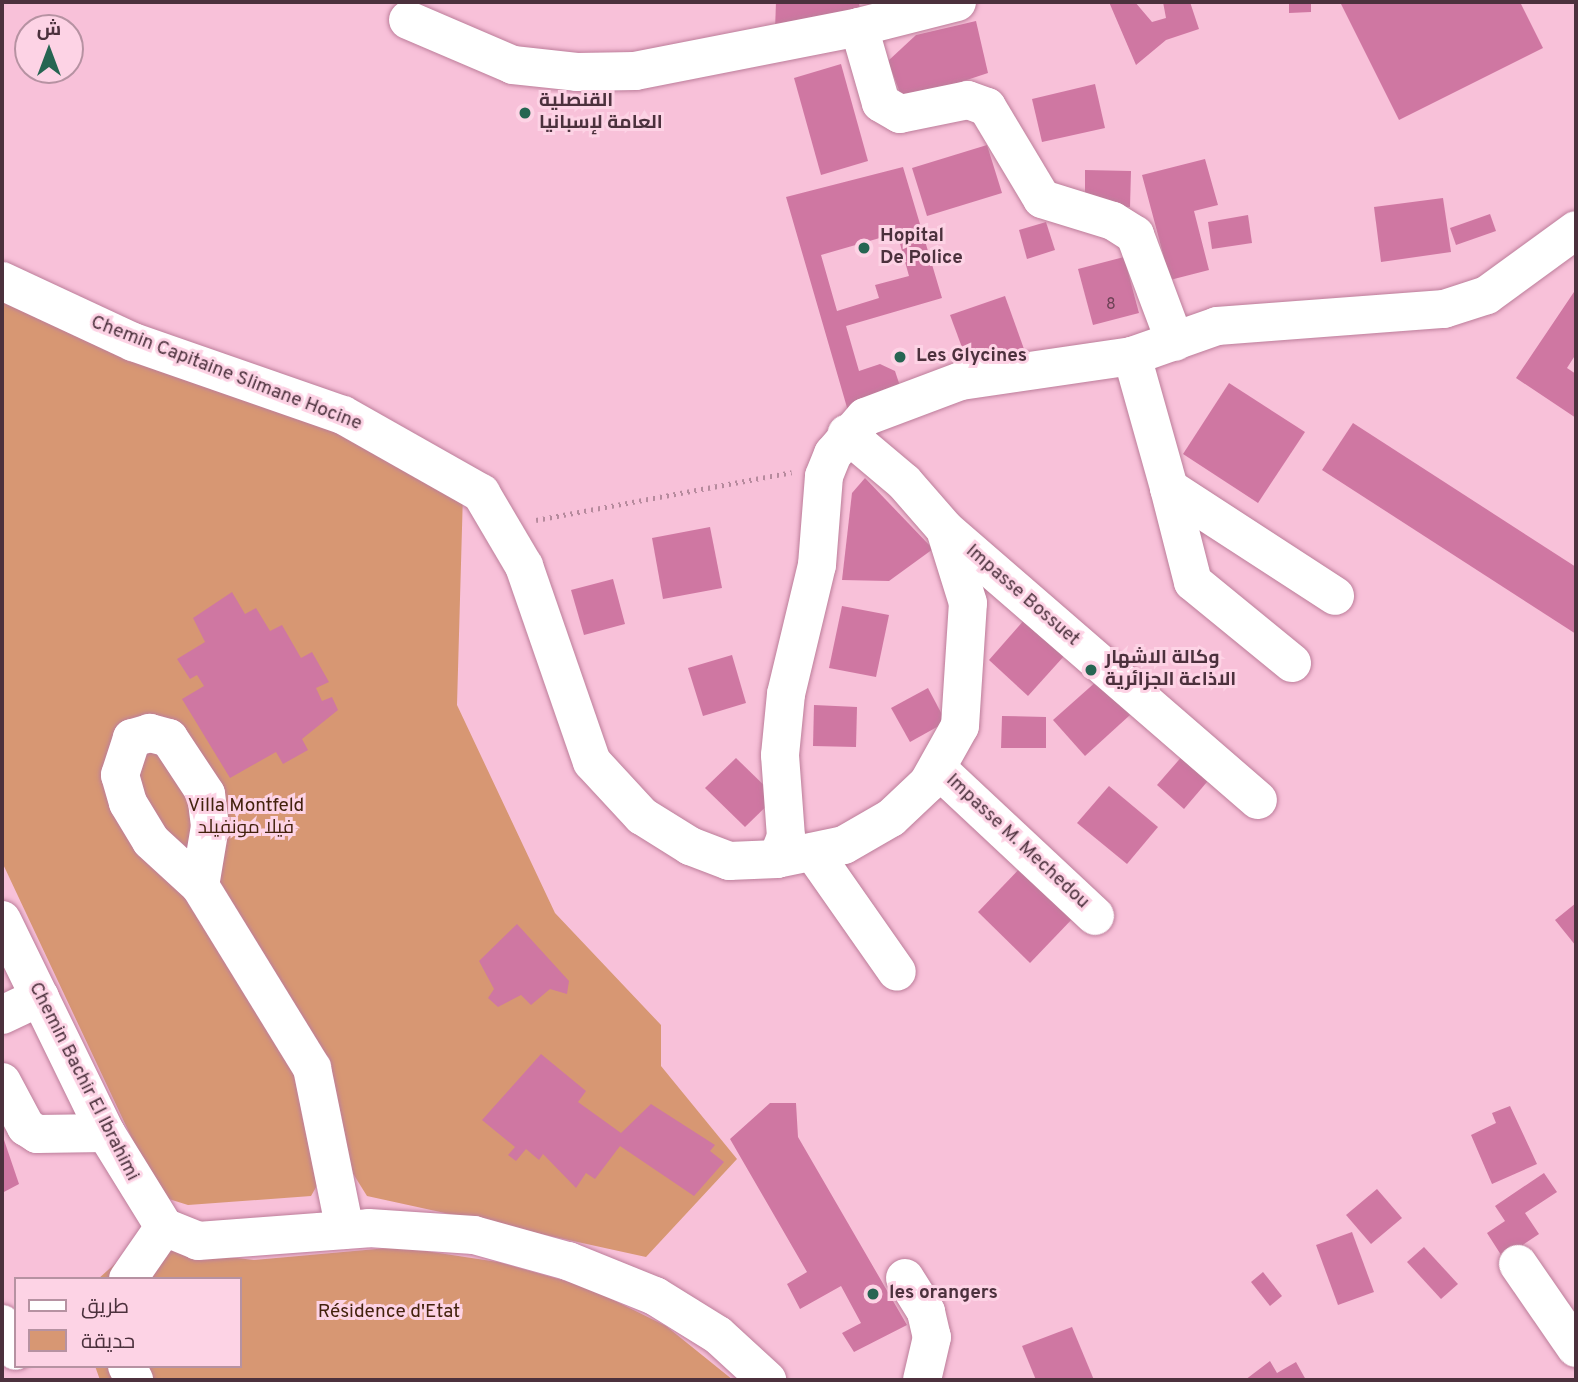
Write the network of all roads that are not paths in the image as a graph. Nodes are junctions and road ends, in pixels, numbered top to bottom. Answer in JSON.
{"nodes":[{"id":1,"x":957,"y":2,"type":"edge"},
{"id":2,"x":408,"y":20,"type":"dead end"},
{"id":3,"x":859,"y":27,"type":"junction"},
{"id":4,"x":1576,"y":230,"type":"edge"},
{"id":5,"x":2,"y":281,"type":"edge"},
{"id":6,"x":1175,"y":342,"type":"junction"},
{"id":7,"x":1132,"y":356,"type":"junction"},
{"id":8,"x":838,"y":449,"type":"junction"},
{"id":9,"x":1170,"y":488,"type":"junction"},
{"id":10,"x":945,"y":529,"type":"junction"},
{"id":11,"x":1335,"y":596,"type":"dead end"},
{"id":12,"x":1292,"y":663,"type":"dead end"},
{"id":13,"x":938,"y":768,"type":"junction"},
{"id":14,"x":1258,"y":800,"type":"dead end"},
{"id":15,"x":795,"y":855,"type":"junction"},
{"id":16,"x":200,"y":886,"type":"dead end"},
{"id":17,"x":1095,"y":915,"type":"dead end"},
{"id":18,"x":2,"y":920,"type":"edge"},
{"id":19,"x":897,"y":972,"type":"dead end"},
{"id":20,"x":40,"y":997,"type":"junction"},
{"id":21,"x":2,"y":1015,"type":"edge"},
{"id":22,"x":2,"y":1082,"type":"edge"},
{"id":23,"x":106,"y":1133,"type":"junction"},
{"id":24,"x":164,"y":1227,"type":"junction"},
{"id":25,"x":345,"y":1230,"type":"junction"},
{"id":26,"x":1518,"y":1265,"type":"dead end"},
{"id":27,"x":129,"y":1277,"type":"edge"},
{"id":28,"x":905,"y":1278,"type":"dead end"},
{"id":29,"x":2,"y":1324,"type":"edge"},
{"id":30,"x":14,"y":1347,"type":"edge"},
{"id":31,"x":1576,"y":1348,"type":"edge"},
{"id":32,"x":767,"y":1380,"type":"edge"},
{"id":33,"x":922,"y":1380,"type":"edge"}],
"edges":[{"from":1,"to":3,"type":"street"},
{"from":2,"to":3,"type":"street"},
{"from":3,"to":6,"type":"street"},
{"from":4,"to":6,"type":"street"},
{"from":5,"to":15,"type":"street","name":"Chemin Capitaine Slimane Hocine"},
{"from":6,"to":7,"type":"street"},
{"from":7,"to":8,"type":"street"},
{"from":7,"to":9,"type":"street"},
{"from":8,"to":10,"type":"street","name":"Impasse Bossuet"},
{"from":8,"to":15,"type":"street"},
{"from":9,"to":11,"type":"street"},
{"from":9,"to":12,"type":"street"},
{"from":10,"to":13,"type":"street","name":"Chemin Capitaine Slimane Hocine"},
{"from":10,"to":14,"type":"street","name":"Impasse Bossuet"},
{"from":13,"to":15,"type":"street","name":"Chemin Capitaine Slimane Hocine"},
{"from":13,"to":17,"type":"street","name":"Impasse M. Mechedou"},
{"from":15,"to":19,"type":"street"},
{"from":16,"to":25,"type":"street"},
{"from":18,"to":20,"type":"street","name":"Chemin Bachir El Ibrahimi"},
{"from":20,"to":21,"type":"street"},
{"from":20,"to":23,"type":"street","name":"Chemin Bachir El Ibrahimi"},
{"from":22,"to":23,"type":"street"},
{"from":23,"to":24,"type":"street","name":"Chemin Bachir El Ibrahimi"},
{"from":24,"to":25,"type":"street"},
{"from":24,"to":27,"type":"street"},
{"from":25,"to":32,"type":"street"},
{"from":26,"to":31,"type":"street"},
{"from":28,"to":33,"type":"street"},
{"from":29,"to":30,"type":"street"}]}
